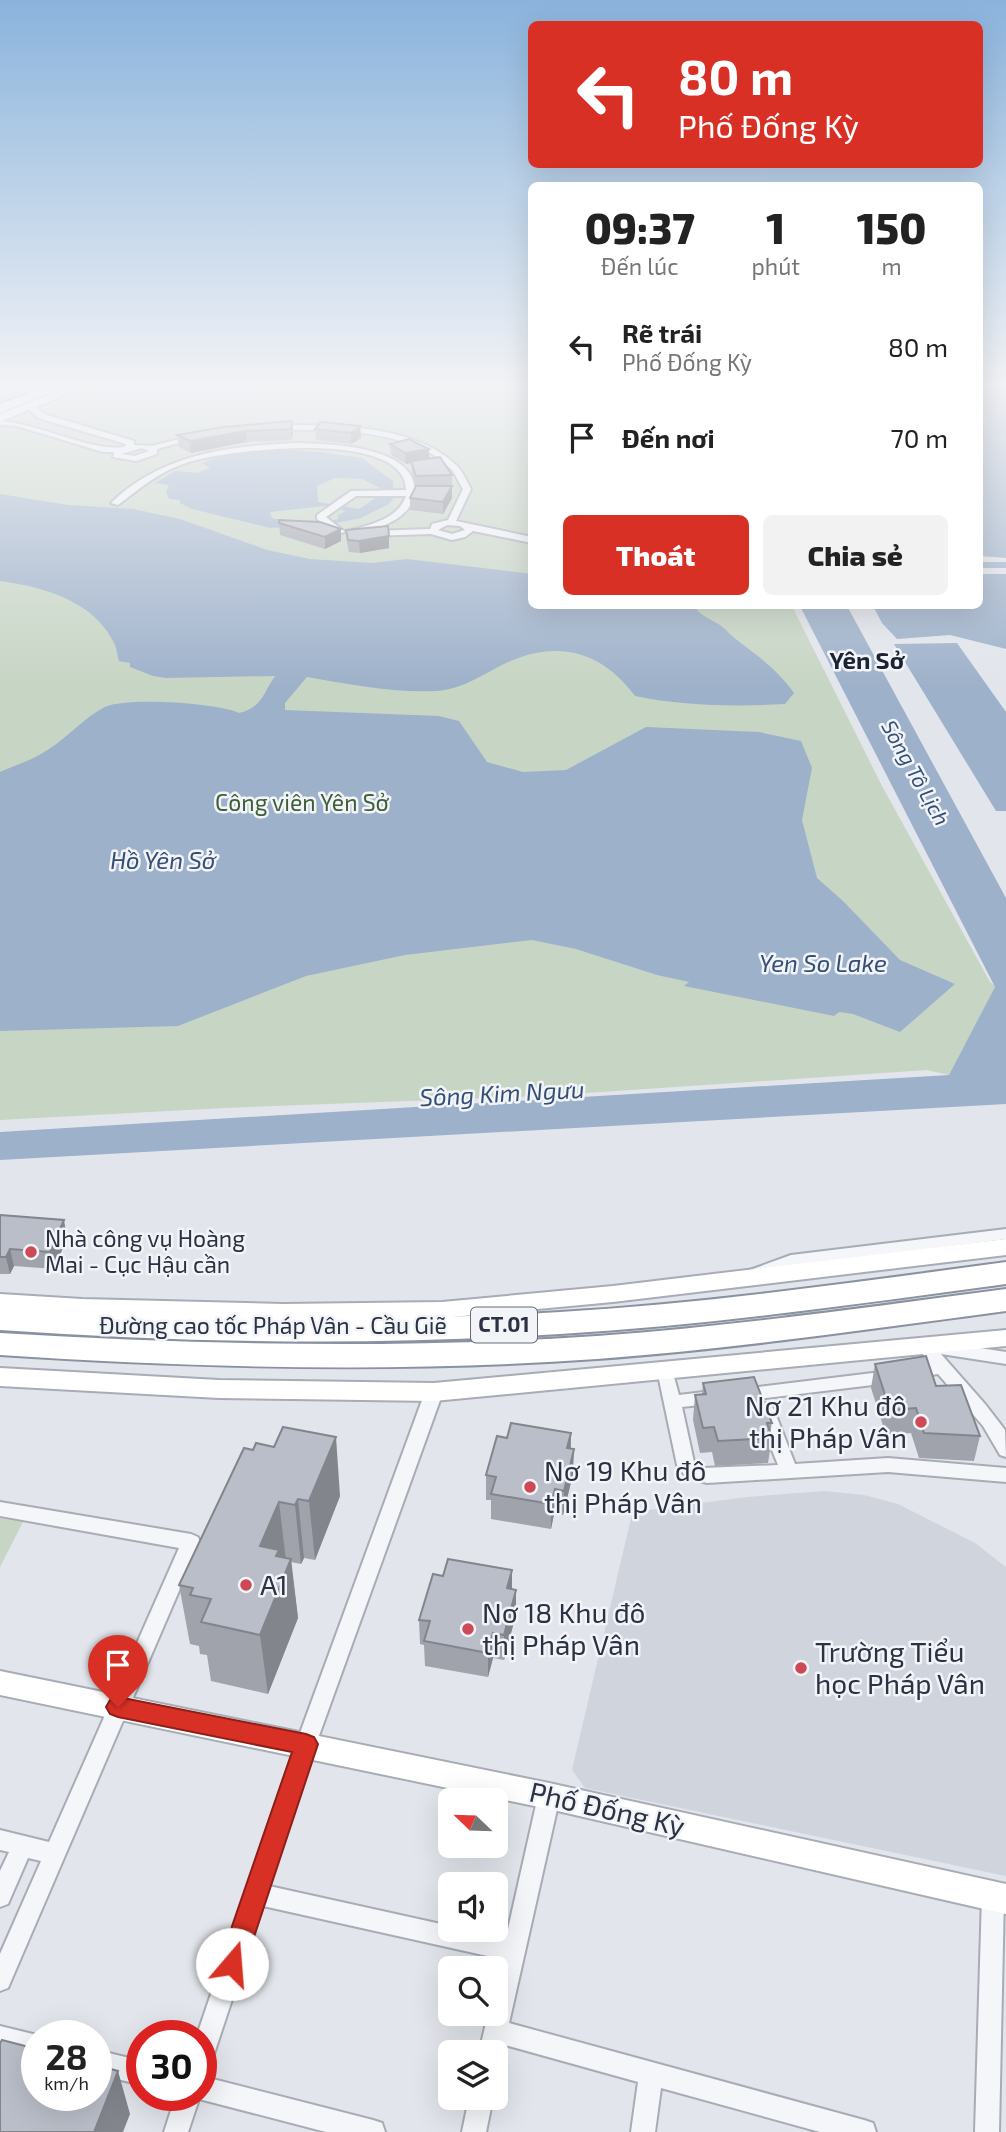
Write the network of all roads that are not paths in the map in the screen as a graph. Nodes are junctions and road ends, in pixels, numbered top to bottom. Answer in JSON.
{"nodes":[{"id":1,"x":137,"y":487,"type":"edge"},
{"id":2,"x":411,"y":487,"type":"edge"},
{"id":3,"x":464,"y":487,"type":"edge"},
{"id":4,"x":425,"y":492,"type":"edge"},
{"id":5,"x":452,"y":492,"type":"edge"},
{"id":6,"x":465,"y":492,"type":"junction"},
{"id":7,"x":411,"y":493,"type":"junction"},
{"id":8,"x":115,"y":503,"type":"dead end"},
{"id":9,"x":451,"y":522,"type":"junction"},
{"id":10,"x":470,"y":528,"type":"junction"},
{"id":11,"x":433,"y":531,"type":"junction"},
{"id":12,"x":355,"y":533,"type":"junction"},
{"id":13,"x":528,"y":539,"type":"edge"},
{"id":14,"x":1006,"y":1234,"type":"edge"},
{"id":15,"x":1006,"y":1247,"type":"edge"},
{"id":16,"x":1006,"y":1273,"type":"edge"},
{"id":17,"x":749,"y":1277,"type":"junction"},
{"id":18,"x":1006,"y":1300,"type":"edge"},
{"id":19,"x":0,"y":1302,"type":"edge"},
{"id":20,"x":0,"y":1318,"type":"edge"},
{"id":21,"x":1006,"y":1338,"type":"edge"},
{"id":22,"x":0,"y":1344,"type":"edge"},
{"id":23,"x":925,"y":1345,"type":"junction"},
{"id":24,"x":1006,"y":1358,"type":"edge"},
{"id":25,"x":940,"y":1367,"type":"junction"},
{"id":26,"x":665,"y":1370,"type":"junction"},
{"id":27,"x":0,"y":1377,"type":"edge"},
{"id":28,"x":434,"y":1392,"type":"junction"},
{"id":29,"x":759,"y":1393,"type":"junction"},
{"id":30,"x":671,"y":1402,"type":"junction"},
{"id":31,"x":1006,"y":1450,"type":"edge"},
{"id":32,"x":789,"y":1471,"type":"junction"},
{"id":33,"x":1006,"y":1475,"type":"edge"},
{"id":34,"x":0,"y":1508,"type":"edge"},
{"id":35,"x":0,"y":1683,"type":"edge"},
{"id":36,"x":118,"y":1707,"type":"junction"},
{"id":37,"x":306,"y":1744,"type":"junction"},
{"id":38,"x":549,"y":1796,"type":"junction"},
{"id":39,"x":0,"y":1840,"type":"edge"},
{"id":40,"x":23,"y":1845,"type":"junction"},
{"id":41,"x":54,"y":1854,"type":"junction"},
{"id":42,"x":256,"y":1894,"type":"junction"},
{"id":43,"x":0,"y":1896,"type":"edge"},
{"id":44,"x":1000,"y":1897,"type":"edge"},
{"id":45,"x":514,"y":1951,"type":"junction"},
{"id":46,"x":0,"y":1980,"type":"edge"},
{"id":47,"x":213,"y":2020,"type":"edge"},
{"id":48,"x":0,"y":2038,"type":"edge"},
{"id":49,"x":494,"y":2040,"type":"edge"},
{"id":50,"x":21,"y":2044,"type":"edge"},
{"id":51,"x":508,"y":2045,"type":"edge"},
{"id":52,"x":651,"y":2074,"type":"junction"},
{"id":53,"x":217,"y":2092,"type":"edge"},
{"id":54,"x":479,"y":2110,"type":"edge"},
{"id":55,"x":183,"y":2111,"type":"edge"},
{"id":56,"x":809,"y":2125,"type":"edge"},
{"id":57,"x":176,"y":2132,"type":"edge"},
{"id":58,"x":373,"y":2132,"type":"edge"},
{"id":59,"x":474,"y":2132,"type":"edge"},
{"id":60,"x":643,"y":2132,"type":"edge"},
{"id":61,"x":864,"y":2132,"type":"edge"},
{"id":62,"x":987,"y":2132,"type":"edge"}],
"edges":[{"from":1,"to":8,"type":"street"},
{"from":2,"to":7,"type":"street"},
{"from":3,"to":6,"type":"street"},
{"from":4,"to":7,"type":"street"},
{"from":5,"to":6,"type":"street"},
{"from":6,"to":9,"type":"street"},
{"from":7,"to":12,"type":"street"},
{"from":7,"to":12,"type":"street"},
{"from":9,"to":10,"type":"street"},
{"from":9,"to":11,"type":"street"},
{"from":10,"to":11,"type":"street"},
{"from":10,"to":13,"type":"street"},
{"from":11,"to":12,"type":"street"},
{"from":14,"to":17,"type":"street"},
{"from":15,"to":17,"type":"street"},
{"from":16,"to":20,"type":"highway","name":"Đường cao tốc Pháp Vân - Cầu Giẽ","number":"CT.01"},
{"from":17,"to":19,"type":"street"},
{"from":18,"to":22,"type":"highway","name":"Đường cao tốc Pháp Vân - Cầu Giẽ","number":"CT.01"},
{"from":21,"to":23,"type":"street"},
{"from":23,"to":24,"type":"street"},
{"from":23,"to":25,"type":"street"},
{"from":23,"to":26,"type":"street"},
{"from":25,"to":29,"type":"street"},
{"from":25,"to":31,"type":"street"},
{"from":26,"to":28,"type":"street"},
{"from":26,"to":30,"type":"street"},
{"from":27,"to":28,"type":"street"},
{"from":28,"to":37,"type":"street"},
{"from":29,"to":30,"type":"street"},
{"from":29,"to":32,"type":"street"},
{"from":30,"to":32,"type":"street"},
{"from":32,"to":33,"type":"street"},
{"from":34,"to":36,"type":"street"},
{"from":35,"to":36,"type":"street","name":"Phố Đống Kỳ"},
{"from":36,"to":37,"type":"street","name":"Phố Đống Kỳ"},
{"from":36,"to":41,"type":"street"},
{"from":37,"to":38,"type":"street","name":"Phố Đống Kỳ"},
{"from":37,"to":42,"type":"street"},
{"from":38,"to":44,"type":"street","name":"Phố Đống Kỳ"},
{"from":38,"to":45,"type":"street"},
{"from":39,"to":40,"type":"street"},
{"from":40,"to":41,"type":"street"},
{"from":40,"to":43,"type":"street"},
{"from":41,"to":46,"type":"street"},
{"from":42,"to":45,"type":"street"},
{"from":42,"to":47,"type":"street"},
{"from":44,"to":62,"type":"street"},
{"from":45,"to":49,"type":"street"},
{"from":48,"to":50,"type":"street"},
{"from":51,"to":52,"type":"street"},
{"from":52,"to":56,"type":"street"},
{"from":52,"to":60,"type":"street"},
{"from":53,"to":58,"type":"street"},
{"from":54,"to":59,"type":"street"},
{"from":55,"to":57,"type":"street"},
{"from":56,"to":61,"type":"street"}]}
